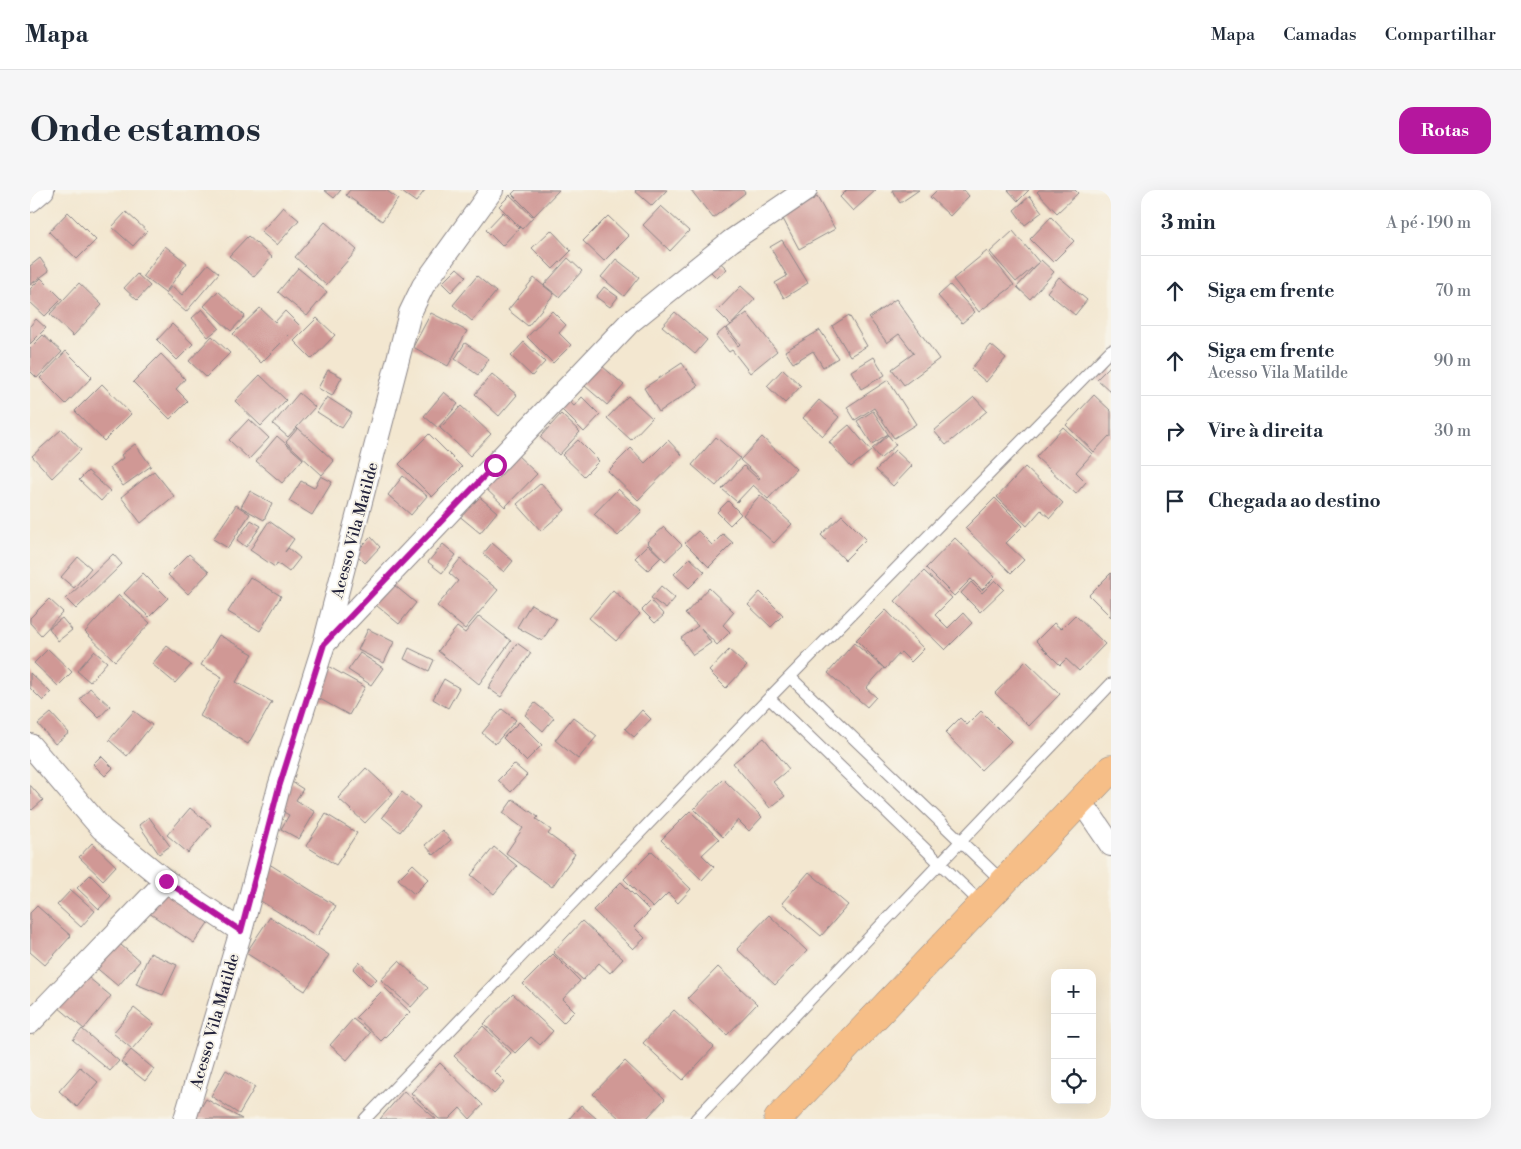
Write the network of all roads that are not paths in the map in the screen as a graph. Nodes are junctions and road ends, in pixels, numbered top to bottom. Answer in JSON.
{"nodes":[{"id":1,"x":43,"y":190,"type":"edge"},
{"id":2,"x":492,"y":190,"type":"edge"},
{"id":3,"x":806,"y":190,"type":"edge"},
{"id":4,"x":30,"y":201,"type":"edge"},
{"id":5,"x":1111,"y":350,"type":"edge"},
{"id":6,"x":324,"y":644,"type":"junction"},
{"id":7,"x":790,"y":677,"type":"junction"},
{"id":8,"x":1111,"y":684,"type":"edge"},
{"id":9,"x":769,"y":698,"type":"junction"},
{"id":10,"x":30,"y":745,"type":"edge"},
{"id":11,"x":1111,"y":769,"type":"edge"},
{"id":12,"x":1081,"y":801,"type":"junction"},
{"id":13,"x":961,"y":842,"type":"junction"},
{"id":14,"x":1111,"y":845,"type":"edge"},
{"id":15,"x":940,"y":863,"type":"junction"},
{"id":16,"x":166,"y":881,"type":"junction"},
{"id":17,"x":1003,"y":882,"type":"junction"},
{"id":18,"x":982,"y":904,"type":"junction"},
{"id":19,"x":241,"y":931,"type":"junction"},
{"id":20,"x":30,"y":1023,"type":"edge"},
{"id":21,"x":185,"y":1119,"type":"edge"},
{"id":22,"x":365,"y":1119,"type":"edge"},
{"id":23,"x":696,"y":1119,"type":"edge"},
{"id":24,"x":778,"y":1119,"type":"edge"}],
"edges":[{"from":1,"to":4,"type":"street"},
{"from":2,"to":6,"type":"street","name":"Acesso Vila Matilde"},
{"from":3,"to":6,"type":"street"},
{"from":5,"to":7,"type":"lane"},
{"from":6,"to":19,"type":"street","name":"Acesso Vila Matilde"},
{"from":7,"to":9,"type":"lane"},
{"from":7,"to":13,"type":"lane"},
{"from":8,"to":13,"type":"lane"},
{"from":9,"to":15,"type":"lane"},
{"from":9,"to":22,"type":"lane"},
{"from":10,"to":16,"type":"street"},
{"from":11,"to":12,"type":"main road"},
{"from":12,"to":14,"type":"street"},
{"from":12,"to":17,"type":"main road"},
{"from":13,"to":15,"type":"lane"},
{"from":13,"to":17,"type":"lane"},
{"from":15,"to":18,"type":"lane"},
{"from":15,"to":23,"type":"lane"},
{"from":16,"to":19,"type":"street"},
{"from":16,"to":20,"type":"street"},
{"from":17,"to":18,"type":"main road"},
{"from":18,"to":24,"type":"main road"},
{"from":19,"to":21,"type":"street","name":"Acesso Vila Matilde"}]}
